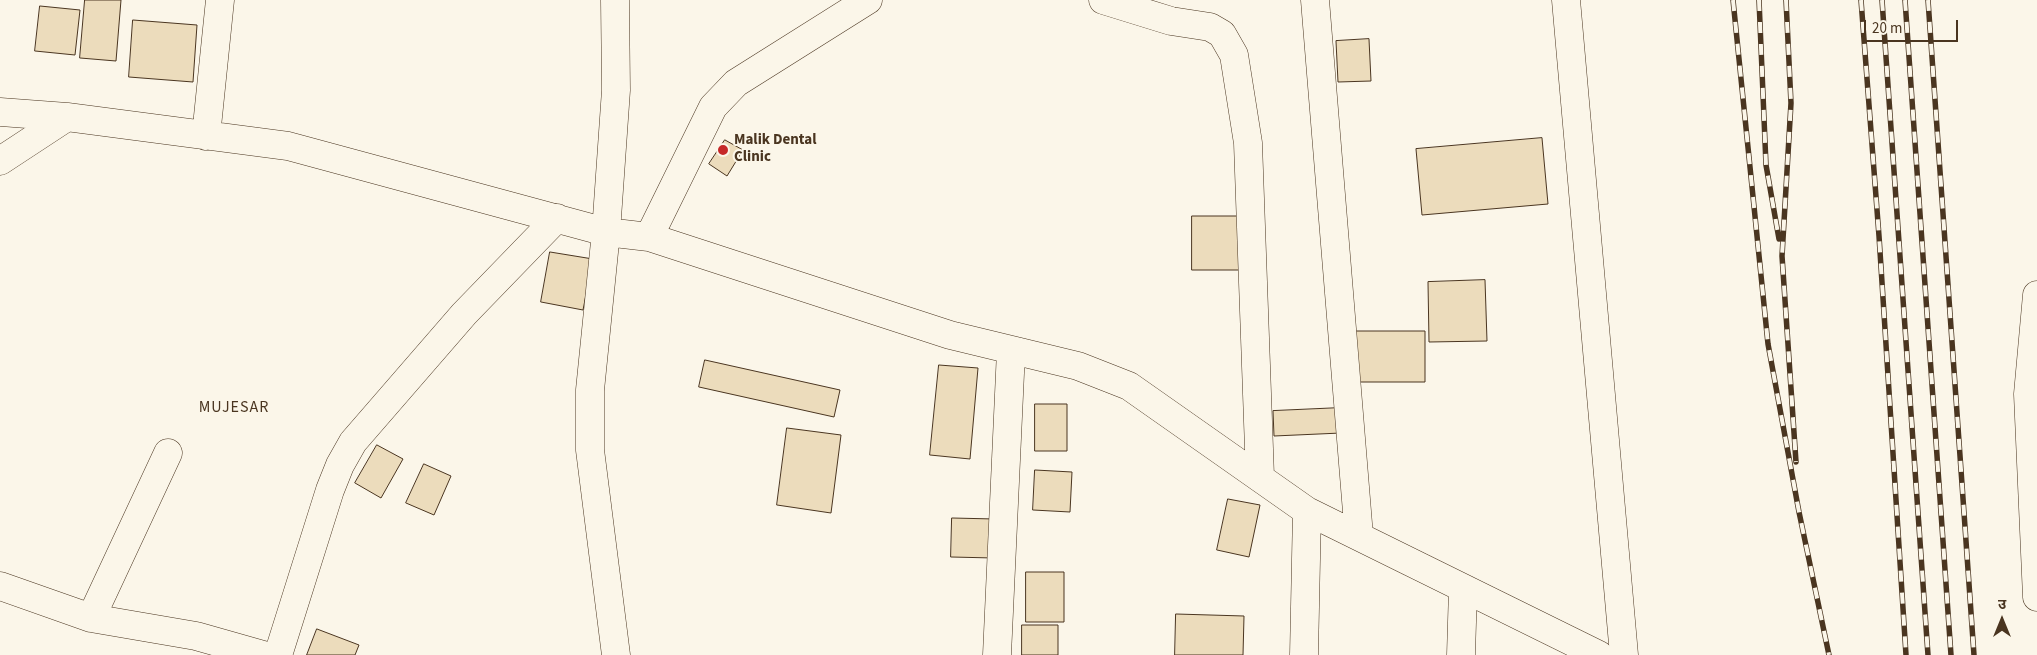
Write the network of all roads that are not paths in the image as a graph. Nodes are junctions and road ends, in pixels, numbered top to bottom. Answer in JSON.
{"nodes":[{"id":1,"x":220,"y":0,"type":"edge"},
{"id":2,"x":615,"y":0,"type":"edge"},
{"id":3,"x":868,"y":0,"type":"edge"},
{"id":4,"x":1103,"y":0,"type":"edge"},
{"id":5,"x":1315,"y":0,"type":"edge"},
{"id":6,"x":1566,"y":0,"type":"edge"},
{"id":7,"x":0,"y":112,"type":"edge"},
{"id":8,"x":66,"y":117,"type":"junction"},
{"id":9,"x":206,"y":136,"type":"junction"},
{"id":10,"x":0,"y":161,"type":"edge"},
{"id":11,"x":557,"y":218,"type":"junction"},
{"id":12,"x":606,"y":232,"type":"junction"},
{"id":13,"x":649,"y":237,"type":"junction"},
{"id":14,"x":2037,"y":295,"type":"edge"},
{"id":15,"x":1011,"y":351,"type":"junction"},
{"id":16,"x":168,"y":453,"type":"dead end"},
{"id":17,"x":1260,"y":477,"type":"junction"},
{"id":18,"x":1306,"y":510,"type":"junction"},
{"id":19,"x":1359,"y":536,"type":"junction"},
{"id":20,"x":0,"y":586,"type":"edge"},
{"id":21,"x":1463,"y":589,"type":"junction"},
{"id":22,"x":2037,"y":597,"type":"edge"},
{"id":23,"x":91,"y":618,"type":"junction"},
{"id":24,"x":222,"y":650,"type":"edge"},
{"id":25,"x":263,"y":655,"type":"edge"},
{"id":26,"x":275,"y":655,"type":"edge"},
{"id":27,"x":616,"y":655,"type":"edge"},
{"id":28,"x":997,"y":655,"type":"edge"},
{"id":29,"x":1304,"y":655,"type":"edge"},
{"id":30,"x":1461,"y":655,"type":"edge"},
{"id":31,"x":1600,"y":655,"type":"edge"},
{"id":32,"x":1624,"y":655,"type":"edge"}],
"edges":[{"from":1,"to":9,"type":"street"},
{"from":2,"to":12,"type":"street"},
{"from":3,"to":13,"type":"street"},
{"from":4,"to":17,"type":"street"},
{"from":5,"to":19,"type":"street"},
{"from":6,"to":32,"type":"street"},
{"from":7,"to":8,"type":"street"},
{"from":8,"to":9,"type":"street"},
{"from":8,"to":10,"type":"street"},
{"from":9,"to":11,"type":"street"},
{"from":11,"to":12,"type":"street"},
{"from":11,"to":26,"type":"street"},
{"from":12,"to":13,"type":"street"},
{"from":12,"to":27,"type":"street"},
{"from":13,"to":15,"type":"street"},
{"from":14,"to":22,"type":"street"},
{"from":15,"to":17,"type":"street"},
{"from":15,"to":28,"type":"street"},
{"from":16,"to":23,"type":"street"},
{"from":17,"to":18,"type":"street"},
{"from":18,"to":19,"type":"street"},
{"from":18,"to":29,"type":"street"},
{"from":19,"to":21,"type":"street"},
{"from":20,"to":23,"type":"street"},
{"from":21,"to":30,"type":"street"},
{"from":21,"to":31,"type":"street"},
{"from":23,"to":24,"type":"street"},
{"from":24,"to":25,"type":"street"}]}
